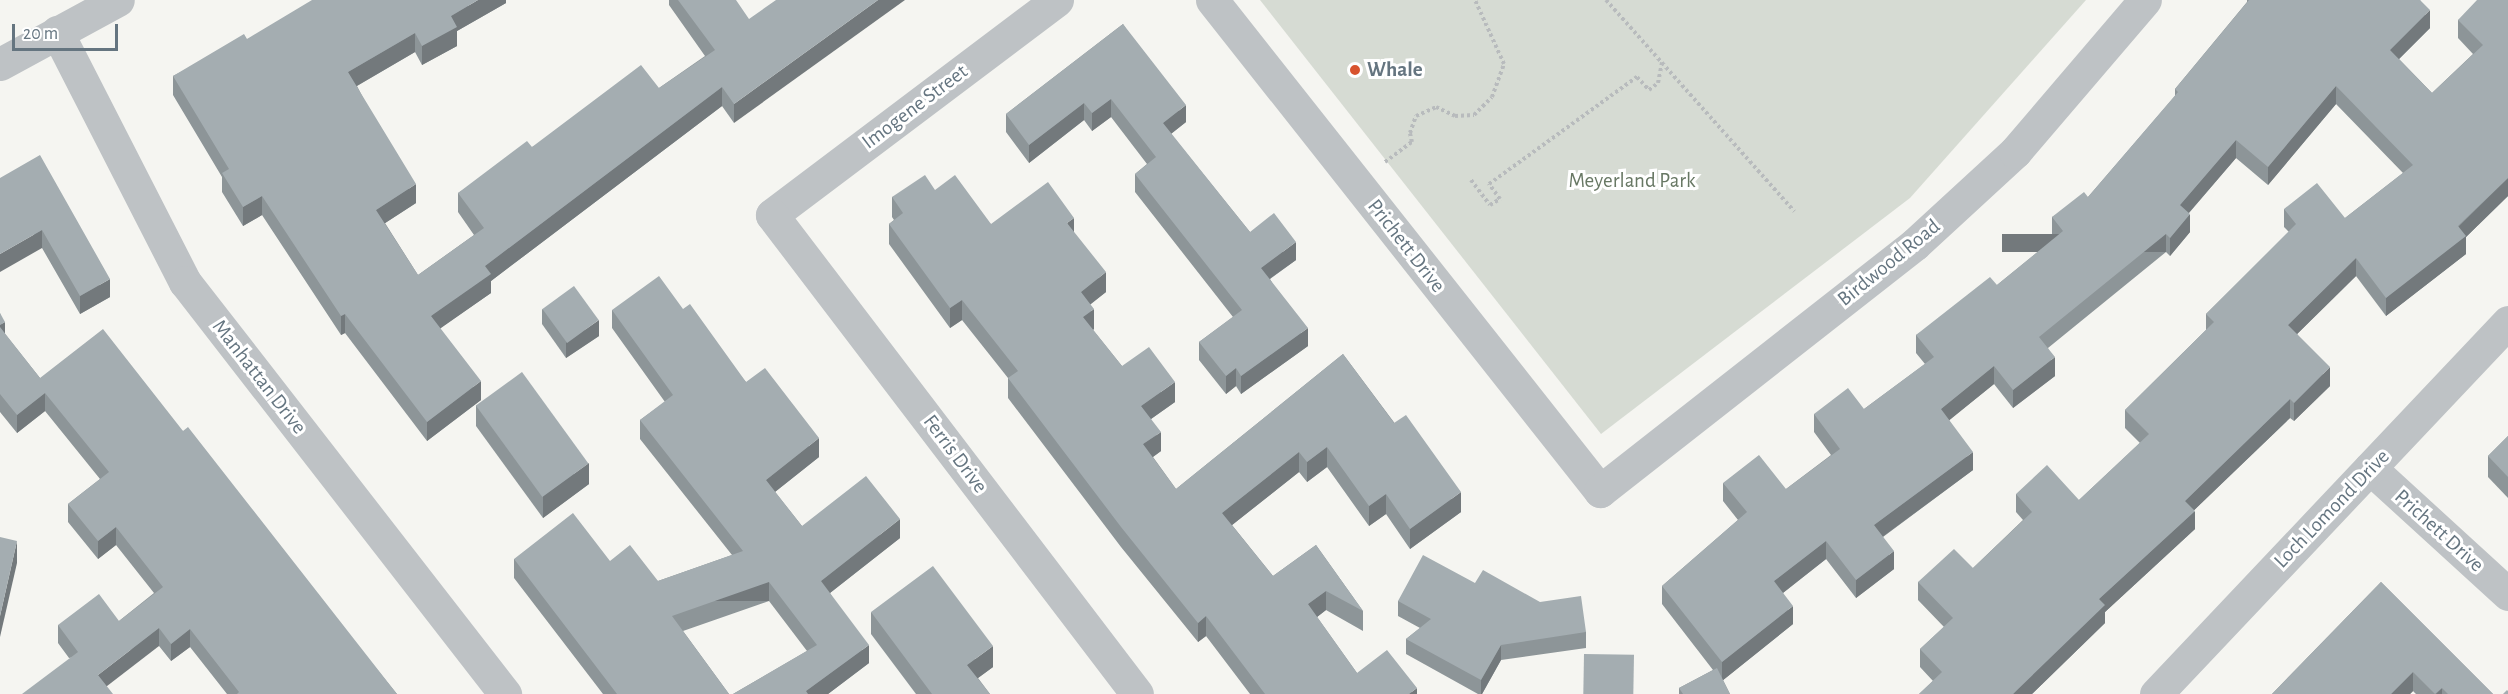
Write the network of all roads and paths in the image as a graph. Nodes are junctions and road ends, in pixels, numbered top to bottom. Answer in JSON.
{"nodes":[{"id":1,"x":118,"y":0,"type":"edge"},
{"id":2,"x":1057,"y":0,"type":"edge"},
{"id":3,"x":1212,"y":0,"type":"edge"},
{"id":4,"x":1475,"y":0,"type":"edge"},
{"id":5,"x":1606,"y":0,"type":"edge"},
{"id":6,"x":2145,"y":0,"type":"edge"},
{"id":7,"x":57,"y":32,"type":"junction"},
{"id":8,"x":1662,"y":62,"type":"junction"},
{"id":9,"x":0,"y":64,"type":"edge"},
{"id":10,"x":1412,"y":141,"type":"dead end"},
{"id":11,"x":1471,"y":180,"type":"dead end"},
{"id":12,"x":1794,"y":212,"type":"dead end"},
{"id":13,"x":772,"y":215,"type":"joint"},
{"id":14,"x":2508,"y":322,"type":"edge"},
{"id":15,"x":2370,"y":468,"type":"junction"},
{"id":16,"x":1600,"y":491,"type":"joint"},
{"id":17,"x":2508,"y":594,"type":"edge"},
{"id":18,"x":505,"y":694,"type":"edge"},
{"id":19,"x":1137,"y":694,"type":"edge"},
{"id":20,"x":2156,"y":694,"type":"edge"}],
"edges":[{"from":1,"to":7,"type":"street"},
{"from":2,"to":13,"type":"street","name":"Imogene Street"},
{"from":3,"to":16,"type":"street","name":"Prichett Drive"},
{"from":4,"to":10,"type":"path"},
{"from":5,"to":8,"type":"path"},
{"from":6,"to":16,"type":"street","name":"Birdwood Road"},
{"from":7,"to":9,"type":"street"},
{"from":7,"to":18,"type":"street","name":"Manhattan Drive"},
{"from":8,"to":11,"type":"path"},
{"from":8,"to":12,"type":"path"},
{"from":13,"to":19,"type":"street","name":"Ferris Drive"},
{"from":14,"to":15,"type":"street","name":"Loch Lomond Drive"},
{"from":15,"to":17,"type":"street","name":"Prichett Drive"},
{"from":15,"to":20,"type":"street","name":"Loch Lomond Drive"}]}
